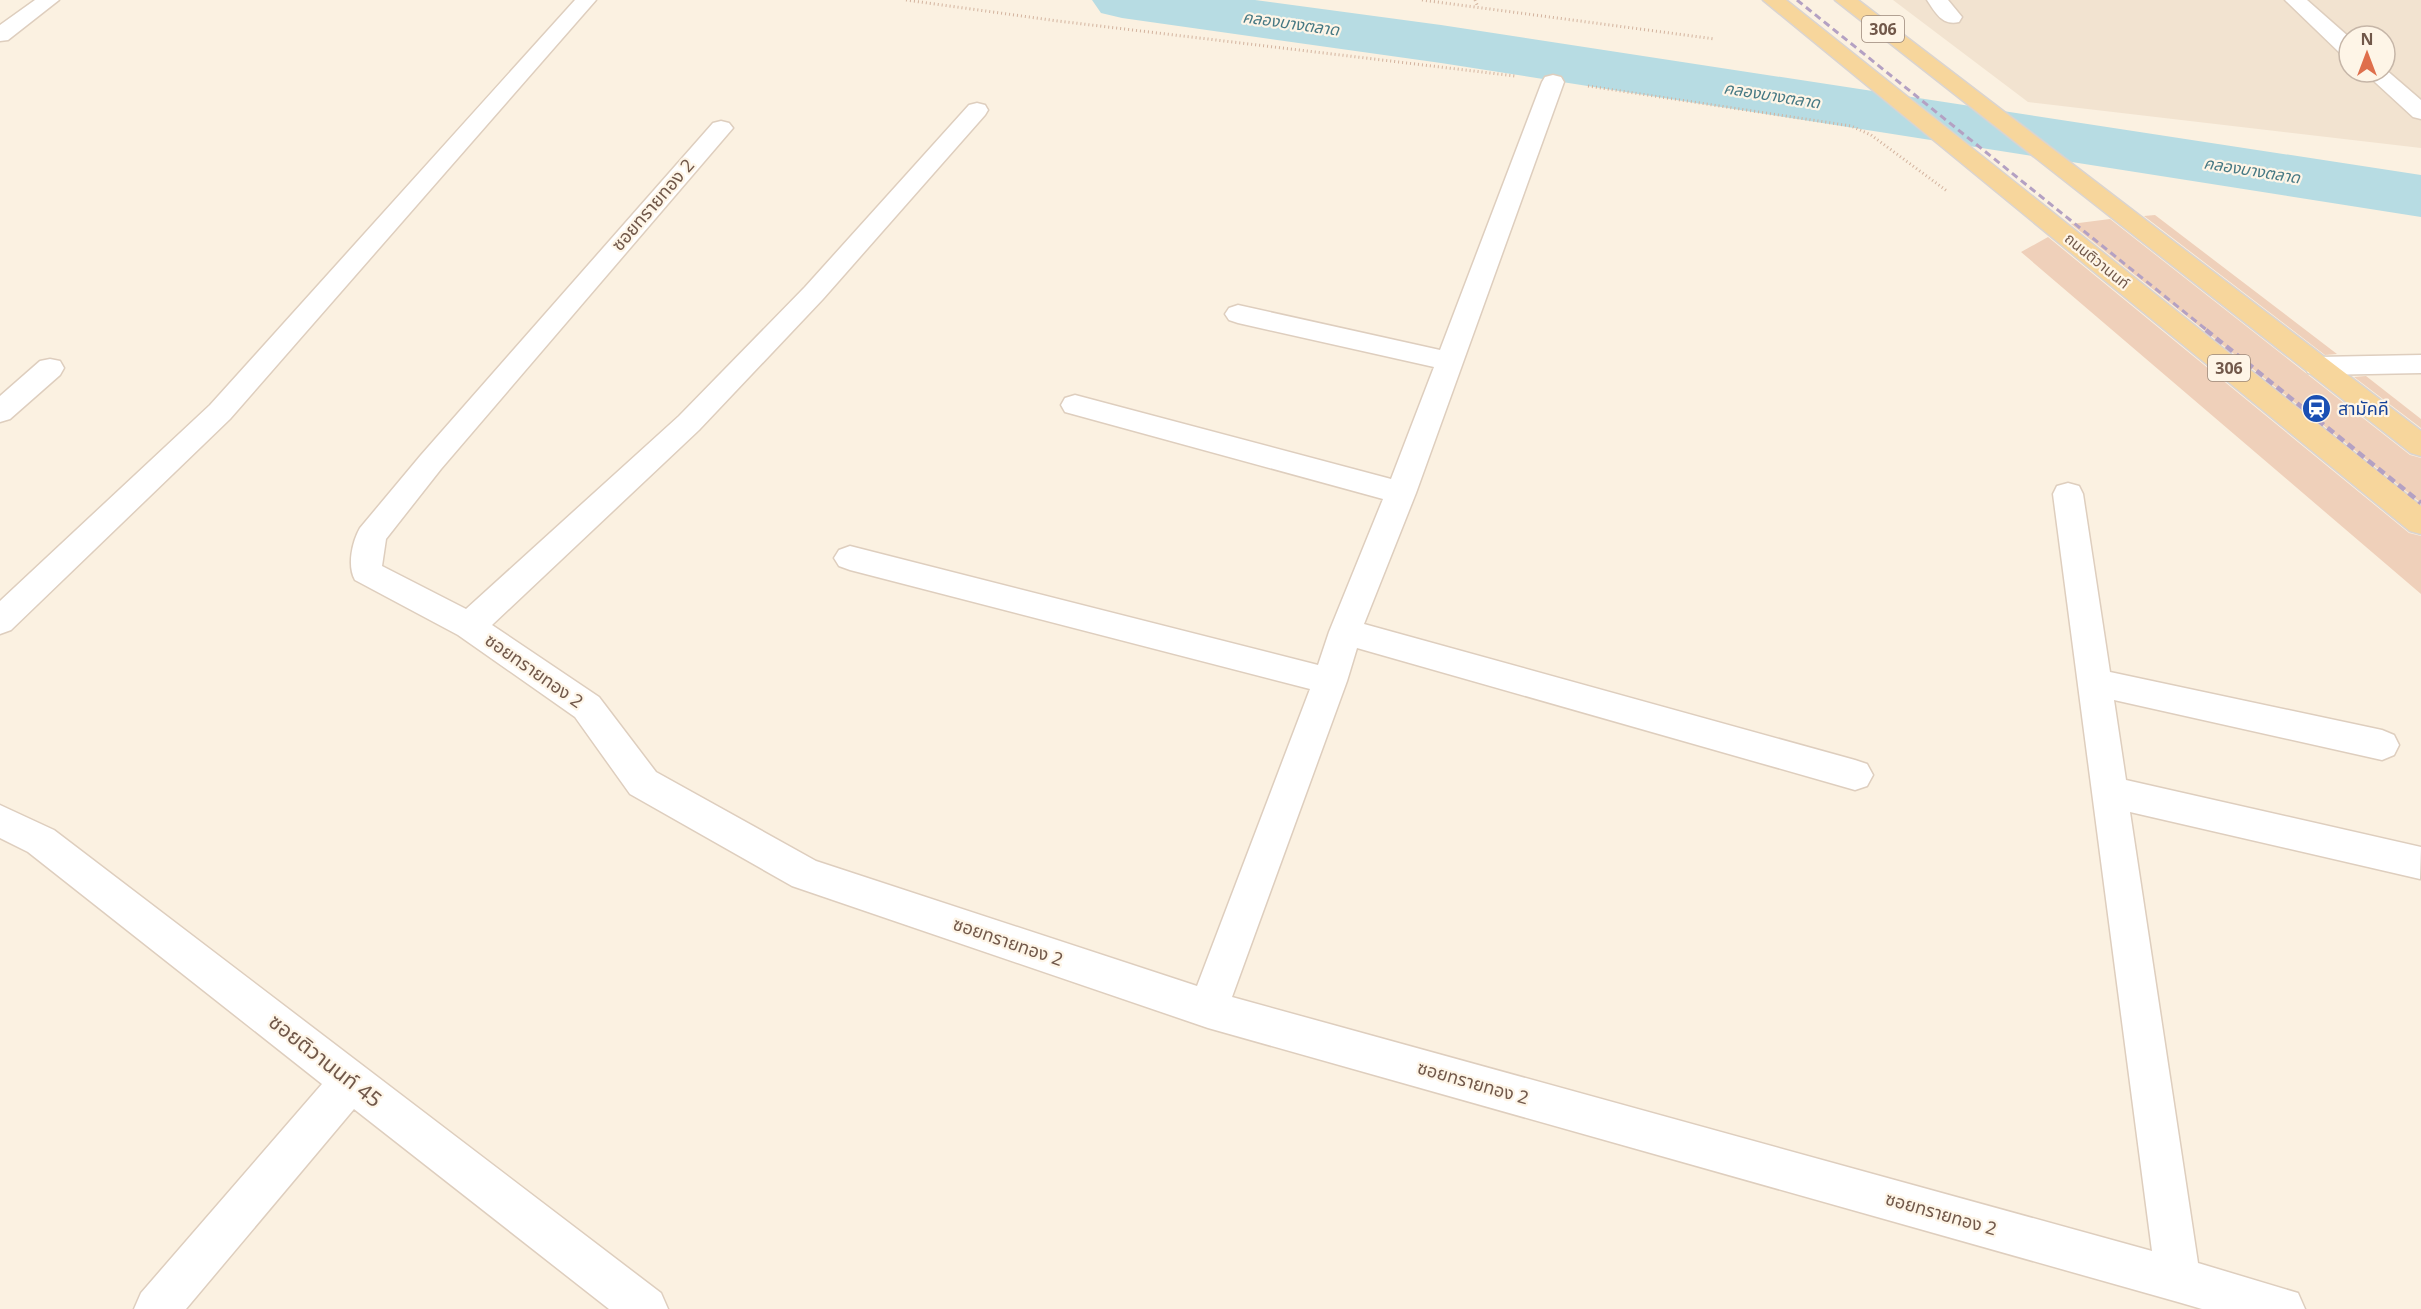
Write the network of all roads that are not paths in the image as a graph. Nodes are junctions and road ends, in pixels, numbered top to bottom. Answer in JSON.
{"nodes":[{"id":1,"x":49,"y":0,"type":"edge"},
{"id":2,"x":586,"y":0,"type":"edge"},
{"id":3,"x":1773,"y":0,"type":"edge"},
{"id":4,"x":1845,"y":0,"type":"edge"},
{"id":5,"x":1937,"y":0,"type":"edge"},
{"id":6,"x":2295,"y":0,"type":"edge"},
{"id":7,"x":1951,"y":17,"type":"dead end"},
{"id":8,"x":0,"y":35,"type":"edge"},
{"id":9,"x":2337,"y":37,"type":"edge"},
{"id":10,"x":1553,"y":82,"type":"road end"},
{"id":11,"x":2389,"y":84,"type":"edge"},
{"id":12,"x":977,"y":110,"type":"dead end"},
{"id":13,"x":2421,"y":112,"type":"edge"},
{"id":14,"x":721,"y":128,"type":"dead end"},
{"id":15,"x":1238,"y":314,"type":"dead end"},
{"id":16,"x":1450,"y":361,"type":"junction"},
{"id":17,"x":2421,"y":364,"type":"edge"},
{"id":18,"x":2318,"y":366,"type":"junction"},
{"id":19,"x":50,"y":368,"type":"dead end"},
{"id":20,"x":1075,"y":405,"type":"dead end"},
{"id":21,"x":0,"y":411,"type":"edge"},
{"id":22,"x":2421,"y":446,"type":"edge"},
{"id":23,"x":1401,"y":493,"type":"junction"},
{"id":24,"x":2068,"y":494,"type":"dead end"},
{"id":25,"x":2421,"y":523,"type":"edge"},
{"id":26,"x":850,"y":558,"type":"dead end"},
{"id":27,"x":0,"y":621,"type":"edge"},
{"id":28,"x":469,"y":626,"type":"junction"},
{"id":29,"x":1345,"y":632,"type":"junction"},
{"id":30,"x":1330,"y":681,"type":"junction"},
{"id":31,"x":2094,"y":682,"type":"junction"},
{"id":32,"x":2382,"y":745,"type":"dead end"},
{"id":33,"x":1855,"y":775,"type":"dead end"},
{"id":34,"x":2109,"y":792,"type":"junction"},
{"id":35,"x":0,"y":821,"type":"edge"},
{"id":36,"x":2420,"y":863,"type":"edge"},
{"id":37,"x":1208,"y":1009,"type":"junction"},
{"id":38,"x":351,"y":1081,"type":"junction"},
{"id":39,"x":2178,"y":1280,"type":"junction"},
{"id":40,"x":157,"y":1309,"type":"edge"},
{"id":41,"x":645,"y":1309,"type":"edge"},
{"id":42,"x":2282,"y":1309,"type":"edge"}],
"edges":[{"from":1,"to":8,"type":"street"},
{"from":2,"to":27,"type":"street"},
{"from":3,"to":25,"type":"main road","name":"ถนนติวานนท์","number":"306"},
{"from":4,"to":18,"type":"main road","number":"306"},
{"from":5,"to":7,"type":"street"},
{"from":6,"to":9,"type":"street"},
{"from":10,"to":16,"type":"street"},
{"from":11,"to":13,"type":"street"},
{"from":12,"to":28,"type":"street"},
{"from":14,"to":28,"type":"street","name":"ซอยทรายทอง 2"},
{"from":15,"to":16,"type":"street"},
{"from":16,"to":23,"type":"street"},
{"from":17,"to":18,"type":"street"},
{"from":18,"to":22,"type":"main road","number":"306"},
{"from":19,"to":21,"type":"street"},
{"from":20,"to":23,"type":"street"},
{"from":23,"to":29,"type":"street"},
{"from":24,"to":31,"type":"street"},
{"from":26,"to":30,"type":"street"},
{"from":28,"to":37,"type":"street","name":"ซอยทรายทอง 2"},
{"from":29,"to":30,"type":"street"},
{"from":29,"to":33,"type":"street"},
{"from":30,"to":37,"type":"street"},
{"from":31,"to":32,"type":"street"},
{"from":31,"to":34,"type":"street"},
{"from":34,"to":36,"type":"street"},
{"from":34,"to":39,"type":"street"},
{"from":35,"to":38,"type":"street","name":"ซอยติวานนท์ 45"},
{"from":37,"to":39,"type":"street","name":"ซอยทรายทอง 2"},
{"from":38,"to":40,"type":"street"},
{"from":38,"to":41,"type":"street","name":"ซอยติวานนท์ 45"},
{"from":39,"to":42,"type":"street","name":"ซอยทรายทอง 2"}]}
